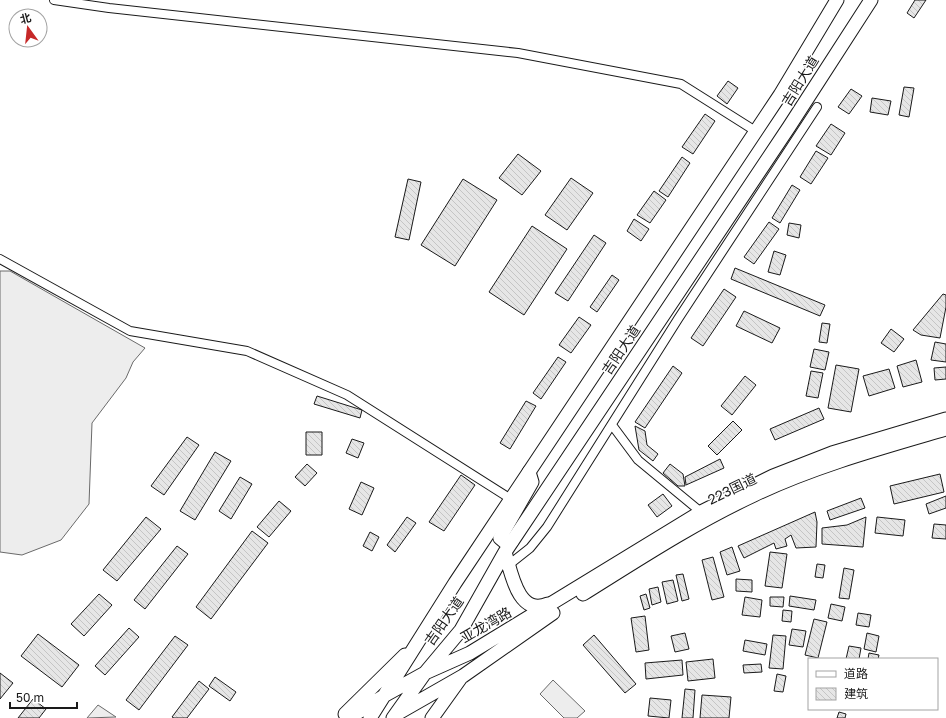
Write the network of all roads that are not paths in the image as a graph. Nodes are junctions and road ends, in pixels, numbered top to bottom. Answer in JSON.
{"nodes":[{"id":1,"x":54,"y":0,"type":"edge"},
{"id":2,"x":837,"y":0,"type":"edge"},
{"id":3,"x":870,"y":0,"type":"edge"},
{"id":4,"x":817,"y":107,"type":"dead end"},
{"id":5,"x":757,"y":132,"type":"junction"},
{"id":6,"x":0,"y":259,"type":"edge"},
{"id":7,"x":946,"y":419,"type":"edge"},
{"id":8,"x":612,"y":425,"type":"junction"},
{"id":9,"x":946,"y":429,"type":"edge"},
{"id":10,"x":529,"y":472,"type":"junction"},
{"id":11,"x":511,"y":499,"type":"junction"},
{"id":12,"x":701,"y":512,"type":"junction"},
{"id":13,"x":508,"y":546,"type":"junction"},
{"id":14,"x":509,"y":565,"type":"junction"},
{"id":15,"x":490,"y":578,"type":"junction"},
{"id":16,"x":556,"y":601,"type":"junction"},
{"id":17,"x":550,"y":615,"type":"joint"},
{"id":18,"x":420,"y":640,"type":"junction"},
{"id":19,"x":426,"y":673,"type":"junction"},
{"id":20,"x":463,"y":676,"type":"junction"},
{"id":21,"x":387,"y":694,"type":"junction"},
{"id":22,"x":392,"y":717,"type":"edge"},
{"id":23,"x":341,"y":718,"type":"edge"},
{"id":24,"x":349,"y":718,"type":"edge"},
{"id":25,"x":370,"y":718,"type":"edge"},
{"id":26,"x":432,"y":718,"type":"edge"}],
"edges":[{"from":1,"to":5,"type":"street"},
{"from":2,"to":5,"type":"main road","name":"吉阳大道"},
{"from":3,"to":13,"type":"main road","name":"吉阳大道"},
{"from":4,"to":8,"type":"street"},
{"from":5,"to":10,"type":"main road","name":"吉阳大道"},
{"from":6,"to":11,"type":"street"},
{"from":7,"to":12,"type":"main road","name":"223国道"},
{"from":8,"to":12,"type":"street"},
{"from":8,"to":14,"type":"street"},
{"from":9,"to":17,"type":"main road","name":"223国道"},
{"from":10,"to":11,"type":"main road","name":"吉阳大道"},
{"from":10,"to":13,"type":"main road"},
{"from":11,"to":18,"type":"main road","name":"吉阳大道"},
{"from":12,"to":16,"type":"main road","name":"223国道"},
{"from":13,"to":14,"type":"main road"},
{"from":13,"to":15,"type":"main road","name":"吉阳大道"},
{"from":14,"to":15,"type":"street"},
{"from":14,"to":16,"type":"main road"},
{"from":15,"to":19,"type":"main road","name":"吉阳大道"},
{"from":16,"to":19,"type":"main road","name":"亚龙湾路"},
{"from":17,"to":20,"type":"main road","name":"亚龙湾路"},
{"from":18,"to":21,"type":"main road","name":"吉阳大道"},
{"from":18,"to":23,"type":"main road"},
{"from":19,"to":21,"type":"main road","name":"亚龙湾路"},
{"from":19,"to":22,"type":"main road","name":"吉阳大道"},
{"from":20,"to":22,"type":"main road","name":"亚龙湾路"},
{"from":20,"to":26,"type":"main road"},
{"from":21,"to":24,"type":"main road","name":"亚龙湾路"},
{"from":21,"to":25,"type":"main road","name":"吉阳大道"}]}
